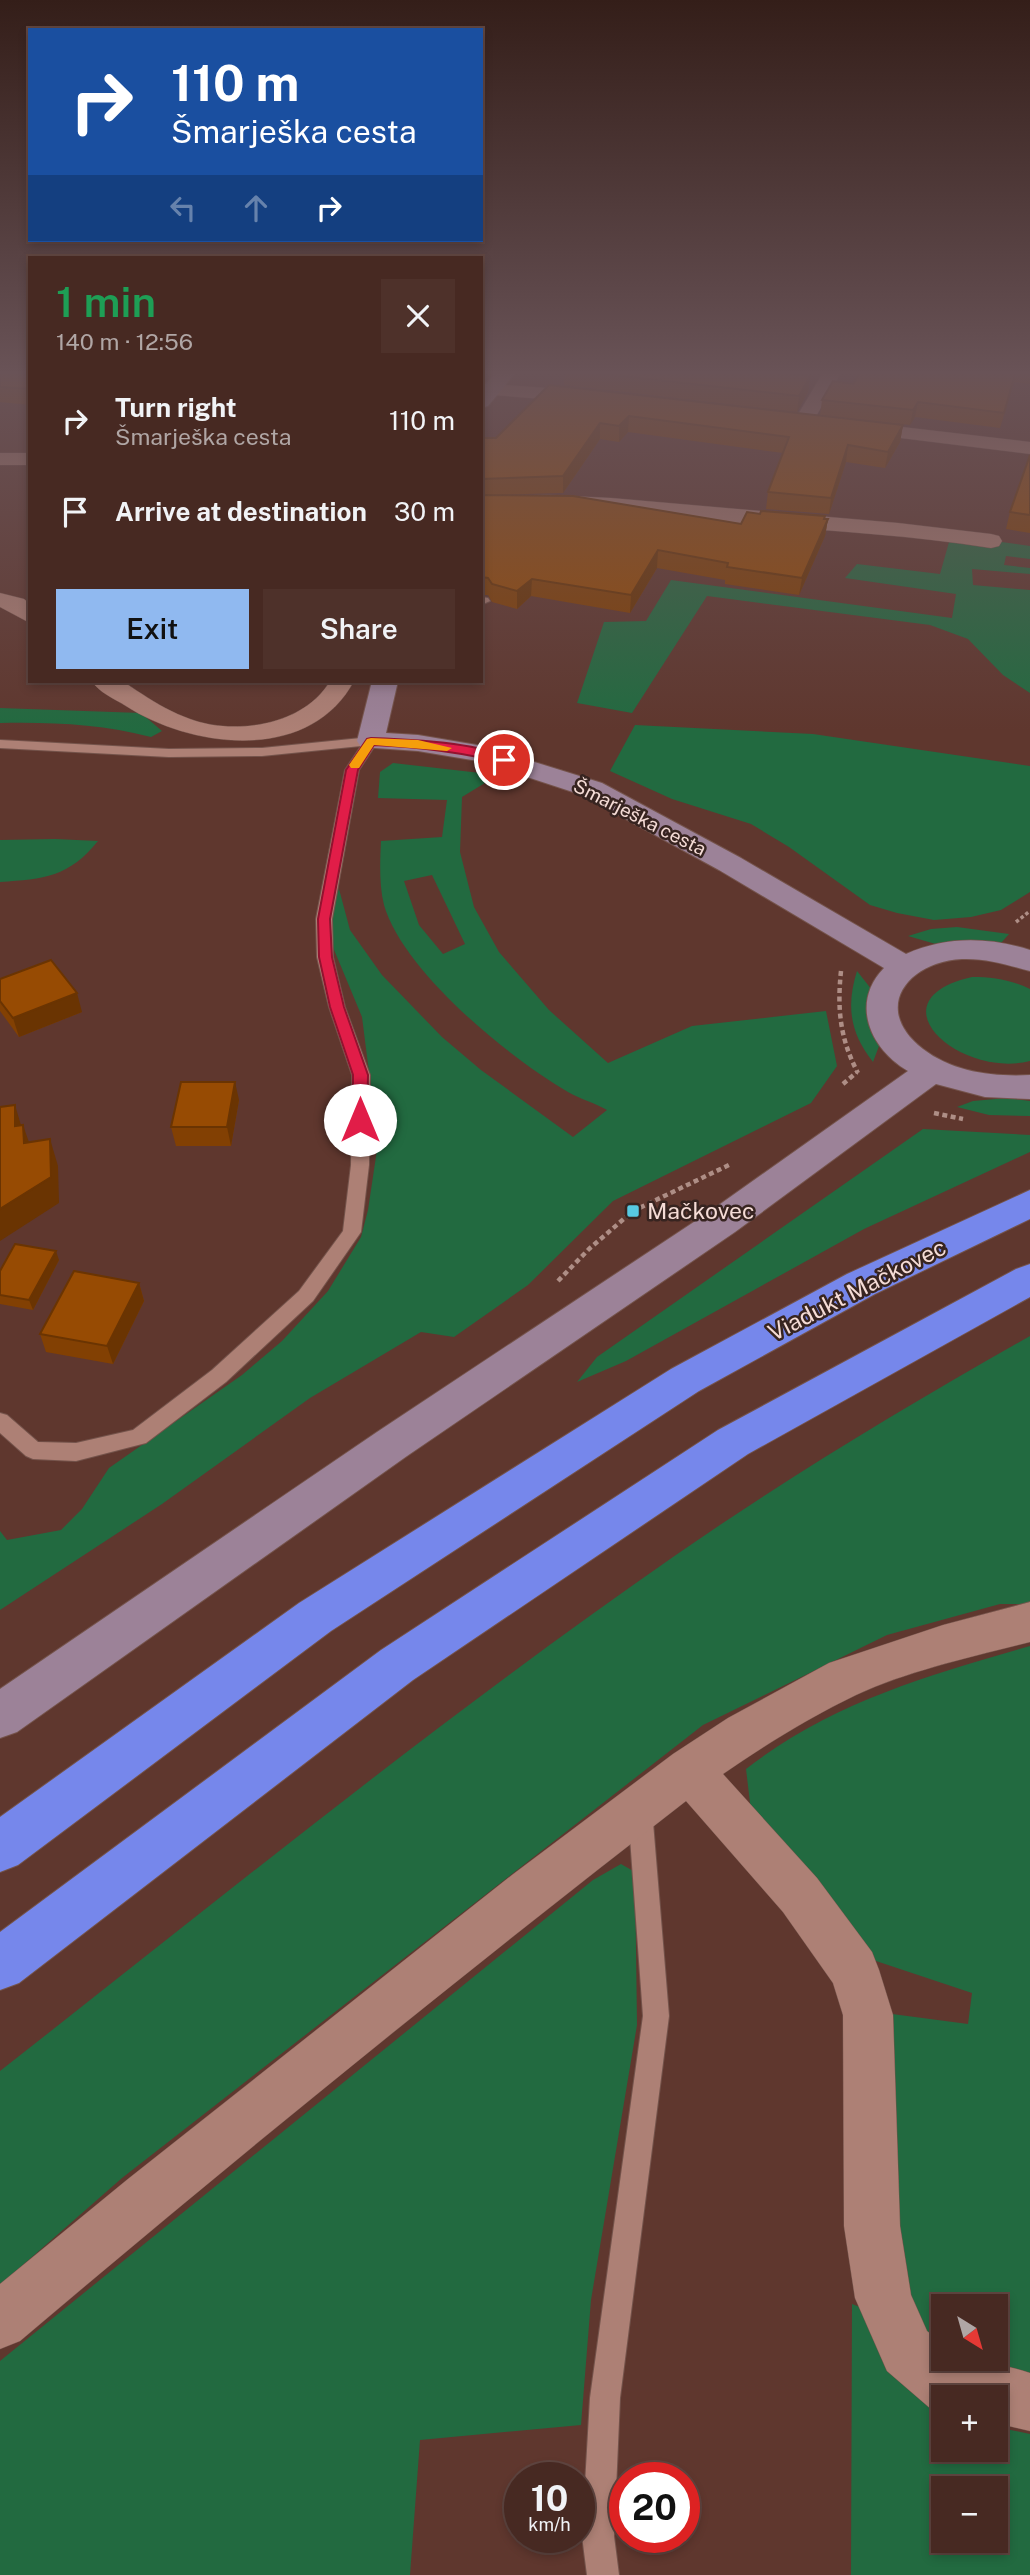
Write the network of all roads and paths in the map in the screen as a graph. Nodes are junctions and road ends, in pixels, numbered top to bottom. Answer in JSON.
{"nodes":[{"id":1,"x":483,"y":504,"type":"edge"},
{"id":2,"x":990,"y":541,"type":"dead end"},
{"id":3,"x":0,"y":600,"type":"edge"},
{"id":4,"x":28,"y":614,"type":"edge"},
{"id":5,"x":107,"y":683,"type":"edge"},
{"id":6,"x":341,"y":683,"type":"edge"},
{"id":7,"x":386,"y":683,"type":"edge"},
{"id":8,"x":371,"y":741,"type":"junction"},
{"id":9,"x":0,"y":744,"type":"edge"},
{"id":10,"x":1030,"y":911,"type":"edge"},
{"id":11,"x":1015,"y":923,"type":"dead end"},
{"id":12,"x":1030,"y":961,"type":"edge"},
{"id":13,"x":905,"y":967,"type":"junction"},
{"id":14,"x":932,"y":1070,"type":"junction"},
{"id":15,"x":1030,"y":1087,"type":"edge"},
{"id":16,"x":1030,"y":1203,"type":"edge"},
{"id":17,"x":1030,"y":1279,"type":"edge"},
{"id":18,"x":0,"y":1421,"type":"edge"},
{"id":19,"x":1030,"y":1622,"type":"edge"},
{"id":20,"x":0,"y":1716,"type":"edge"},
{"id":21,"x":689,"y":1770,"type":"junction"},
{"id":22,"x":640,"y":1809,"type":"junction"},
{"id":23,"x":0,"y":1847,"type":"edge"},
{"id":24,"x":0,"y":1964,"type":"edge"},
{"id":25,"x":0,"y":2321,"type":"edge"},
{"id":26,"x":1030,"y":2402,"type":"edge"},
{"id":27,"x":603,"y":2575,"type":"edge"}],
"edges":[{"from":1,"to":2,"type":"street"},
{"from":3,"to":4,"type":"street"},
{"from":5,"to":6,"type":"street"},
{"from":7,"to":8,"type":"main road"},
{"from":8,"to":9,"type":"lane"},
{"from":8,"to":13,"type":"main road","name":"Šmarješka cesta"},
{"from":8,"to":18,"type":"lane"},
{"from":10,"to":11,"type":"path"},
{"from":12,"to":13,"type":"main road"},
{"from":13,"to":14,"type":"main road"},
{"from":14,"to":15,"type":"main road"},
{"from":14,"to":20,"type":"main road"},
{"from":16,"to":23,"type":"highway","name":"Viadukt Mačkovec"},
{"from":17,"to":24,"type":"highway"},
{"from":19,"to":21,"type":"street"},
{"from":21,"to":22,"type":"street"},
{"from":21,"to":26,"type":"street"},
{"from":22,"to":25,"type":"street"},
{"from":22,"to":27,"type":"lane"}]}
